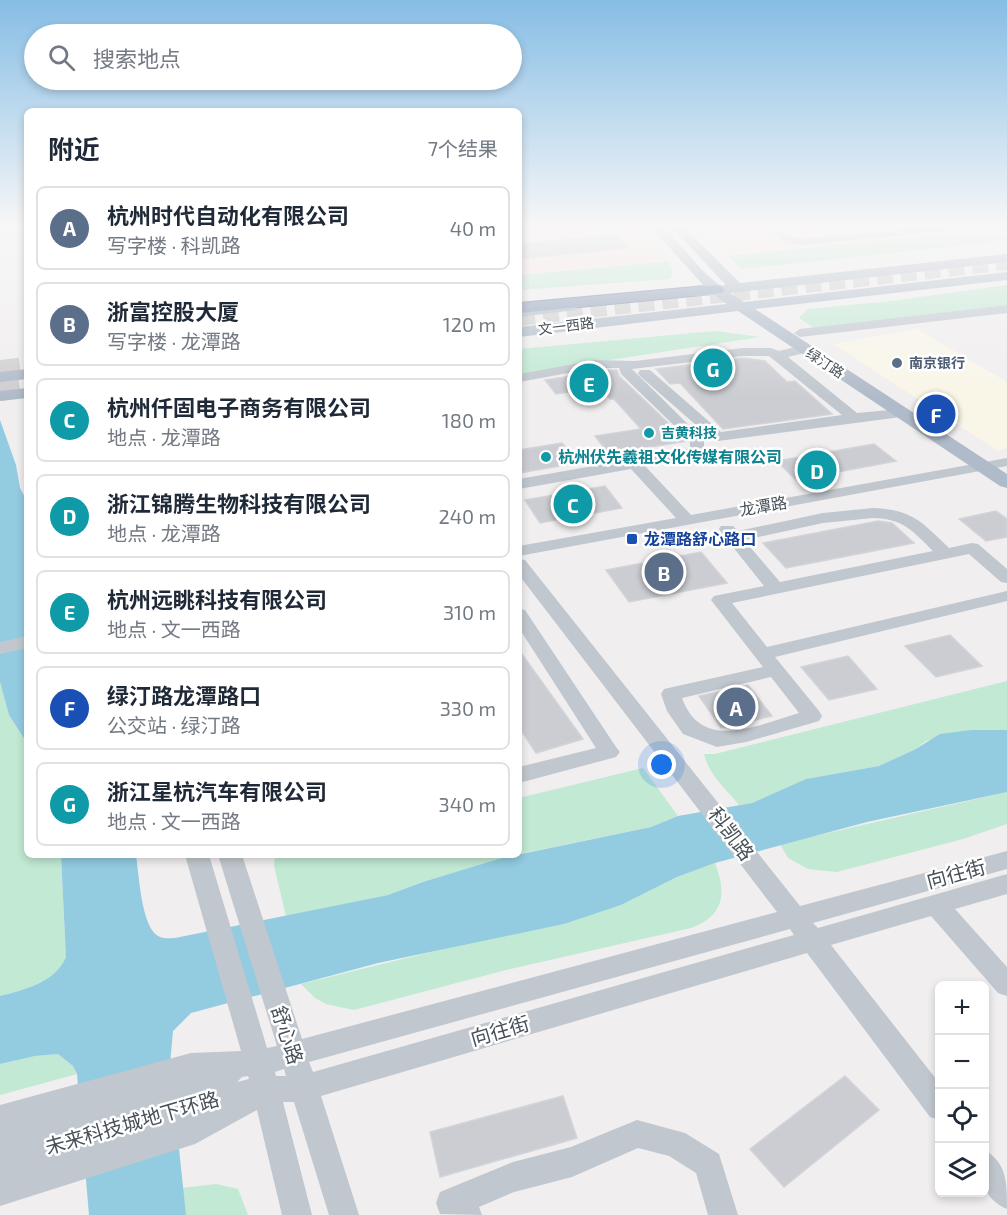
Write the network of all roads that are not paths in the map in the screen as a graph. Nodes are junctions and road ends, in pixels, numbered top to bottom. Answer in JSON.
{"nodes":[{"id":1,"x":709,"y":284,"type":"edge"},
{"id":2,"x":732,"y":284,"type":"edge"},
{"id":3,"x":773,"y":284,"type":"edge"},
{"id":4,"x":898,"y":284,"type":"edge"},
{"id":5,"x":937,"y":284,"type":"edge"},
{"id":6,"x":907,"y":287,"type":"junction"},
{"id":7,"x":736,"y":288,"type":"junction"},
{"id":8,"x":716,"y":290,"type":"junction"},
{"id":9,"x":759,"y":304,"type":"junction"},
{"id":10,"x":739,"y":306,"type":"junction"},
{"id":11,"x":522,"y":308,"type":"edge"},
{"id":12,"x":1007,"y":309,"type":"edge"},
{"id":13,"x":522,"y":313,"type":"edge"},
{"id":14,"x":522,"y":332,"type":"edge"},
{"id":15,"x":802,"y":341,"type":"junction"},
{"id":16,"x":778,"y":355,"type":"junction"},
{"id":17,"x":630,"y":364,"type":"junction"},
{"id":18,"x":24,"y":374,"type":"edge"},
{"id":19,"x":0,"y":377,"type":"edge"},
{"id":20,"x":522,"y":377,"type":"edge"},
{"id":21,"x":24,"y":393,"type":"edge"},
{"id":22,"x":0,"y":396,"type":"edge"},
{"id":23,"x":901,"y":412,"type":"junction"},
{"id":24,"x":854,"y":418,"type":"junction"},
{"id":25,"x":634,"y":464,"type":"junction"},
{"id":26,"x":998,"y":466,"type":"edge"},
{"id":27,"x":1007,"y":482,"type":"edge"},
{"id":28,"x":522,"y":483,"type":"edge"},
{"id":29,"x":716,"y":515,"type":"junction"},
{"id":30,"x":687,"y":520,"type":"junction"},
{"id":31,"x":734,"y":537,"type":"junction"},
{"id":32,"x":522,"y":550,"type":"edge"},
{"id":33,"x":945,"y":553,"type":"junction"},
{"id":34,"x":522,"y":568,"type":"edge"},
{"id":35,"x":1007,"y":578,"type":"edge"},
{"id":36,"x":775,"y":588,"type":"junction"},
{"id":37,"x":1007,"y":596,"type":"edge"},
{"id":38,"x":522,"y":619,"type":"edge"},
{"id":39,"x":24,"y":643,"type":"edge"},
{"id":40,"x":0,"y":648,"type":"edge"},
{"id":41,"x":763,"y":654,"type":"junction"},
{"id":42,"x":776,"y":670,"type":"junction"},
{"id":43,"x":522,"y":774,"type":"edge"},
{"id":44,"x":198,"y":858,"type":"edge"},
{"id":45,"x":231,"y":858,"type":"edge"},
{"id":46,"x":1007,"y":860,"type":"edge"},
{"id":47,"x":1007,"y":884,"type":"edge"},
{"id":48,"x":936,"y":905,"type":"junction"},
{"id":49,"x":794,"y":918,"type":"junction"},
{"id":50,"x":812,"y":941,"type":"junction"},
{"id":51,"x":1007,"y":985,"type":"edge"},
{"id":52,"x":294,"y":1054,"type":"junction"},
{"id":53,"x":262,"y":1076,"type":"junction"},
{"id":54,"x":304,"y":1088,"type":"junction"},
{"id":55,"x":193,"y":1095,"type":"junction"},
{"id":56,"x":935,"y":1102,"type":"edge"},
{"id":57,"x":0,"y":1119,"type":"edge"},
{"id":58,"x":65,"y":1132,"type":"junction"},
{"id":59,"x":0,"y":1137,"type":"edge"},
{"id":60,"x":0,"y":1162,"type":"edge"},
{"id":61,"x":989,"y":1171,"type":"edge"},
{"id":62,"x":0,"y":1191,"type":"edge"},
{"id":63,"x":1007,"y":1194,"type":"edge"},
{"id":64,"x":297,"y":1215,"type":"edge"},
{"id":65,"x":344,"y":1215,"type":"edge"},
{"id":66,"x":466,"y":1215,"type":"edge"},
{"id":67,"x":723,"y":1215,"type":"edge"}],
"edges":[{"from":1,"to":8,"type":"main road","name":"绿汀路"},
{"from":2,"to":7,"type":"main road","name":"绿汀路"},
{"from":3,"to":7,"type":"main road"},
{"from":4,"to":6,"type":"main road"},
{"from":5,"to":6,"type":"main road","name":"文一西路"},
{"from":6,"to":9,"type":"main road","name":"文一西路"},
{"from":7,"to":8,"type":"main road"},
{"from":7,"to":9,"type":"main road","name":"绿汀路"},
{"from":8,"to":10,"type":"main road","name":"绿汀路"},
{"from":8,"to":11,"type":"highway"},
{"from":8,"to":13,"type":"main road"},
{"from":9,"to":10,"type":"main road","name":"文一西路"},
{"from":9,"to":15,"type":"main road","name":"绿汀路"},
{"from":10,"to":14,"type":"main road","name":"文一西路"},
{"from":10,"to":15,"type":"main road","name":"绿汀路"},
{"from":12,"to":15,"type":"street"},
{"from":15,"to":16,"type":"street"},
{"from":15,"to":23,"type":"main road","name":"绿汀路"},
{"from":15,"to":26,"type":"main road","name":"绿汀路"},
{"from":16,"to":17,"type":"street"},
{"from":16,"to":24,"type":"street"},
{"from":17,"to":20,"type":"street"},
{"from":17,"to":24,"type":"street"},
{"from":17,"to":25,"type":"street"},
{"from":18,"to":19,"type":"main road"},
{"from":21,"to":22,"type":"main road"},
{"from":23,"to":24,"type":"street"},
{"from":23,"to":26,"type":"main road","name":"绿汀路"},
{"from":25,"to":28,"type":"street"},
{"from":25,"to":30,"type":"street"},
{"from":26,"to":27,"type":"main road","name":"绿汀路"},
{"from":26,"to":29,"type":"street","name":"龙潭路"},
{"from":29,"to":30,"type":"street","name":"龙潭路"},
{"from":29,"to":31,"type":"street"},
{"from":30,"to":32,"type":"street","name":"龙潭路"},
{"from":31,"to":33,"type":"street"},
{"from":31,"to":36,"type":"street"},
{"from":33,"to":35,"type":"street"},
{"from":33,"to":36,"type":"street"},
{"from":34,"to":49,"type":"street","name":"科凯路"},
{"from":36,"to":41,"type":"street"},
{"from":37,"to":41,"type":"street"},
{"from":38,"to":43,"type":"street"},
{"from":39,"to":40,"type":"street"},
{"from":41,"to":42,"type":"street"},
{"from":42,"to":42,"type":"street"},
{"from":44,"to":53,"type":"street","name":"舒心路"},
{"from":45,"to":52,"type":"street","name":"舒心路"},
{"from":46,"to":49,"type":"street","name":"向往街"},
{"from":47,"to":48,"type":"street","name":"向往街"},
{"from":48,"to":50,"type":"street","name":"向往街"},
{"from":48,"to":51,"type":"street"},
{"from":49,"to":50,"type":"street","name":"科凯路"},
{"from":49,"to":52,"type":"street","name":"向往街"},
{"from":50,"to":54,"type":"street","name":"向往街"},
{"from":50,"to":56,"type":"street","name":"科凯路"},
{"from":52,"to":53,"type":"street","name":"向往街"},
{"from":52,"to":54,"type":"street","name":"舒心路"},
{"from":53,"to":54,"type":"street","name":"向往街"},
{"from":53,"to":55,"type":"street","name":"未来科技城地下环路"},
{"from":53,"to":64,"type":"street","name":"舒心路"},
{"from":54,"to":65,"type":"street","name":"舒心路"},
{"from":55,"to":58,"type":"street"},
{"from":55,"to":58,"type":"street"},
{"from":57,"to":58,"type":"street"},
{"from":58,"to":59,"type":"street"},
{"from":58,"to":60,"type":"street","name":"未来科技城地下环路"},
{"from":58,"to":62,"type":"street"},
{"from":61,"to":63,"type":"street"},
{"from":66,"to":67,"type":"street"}]}
